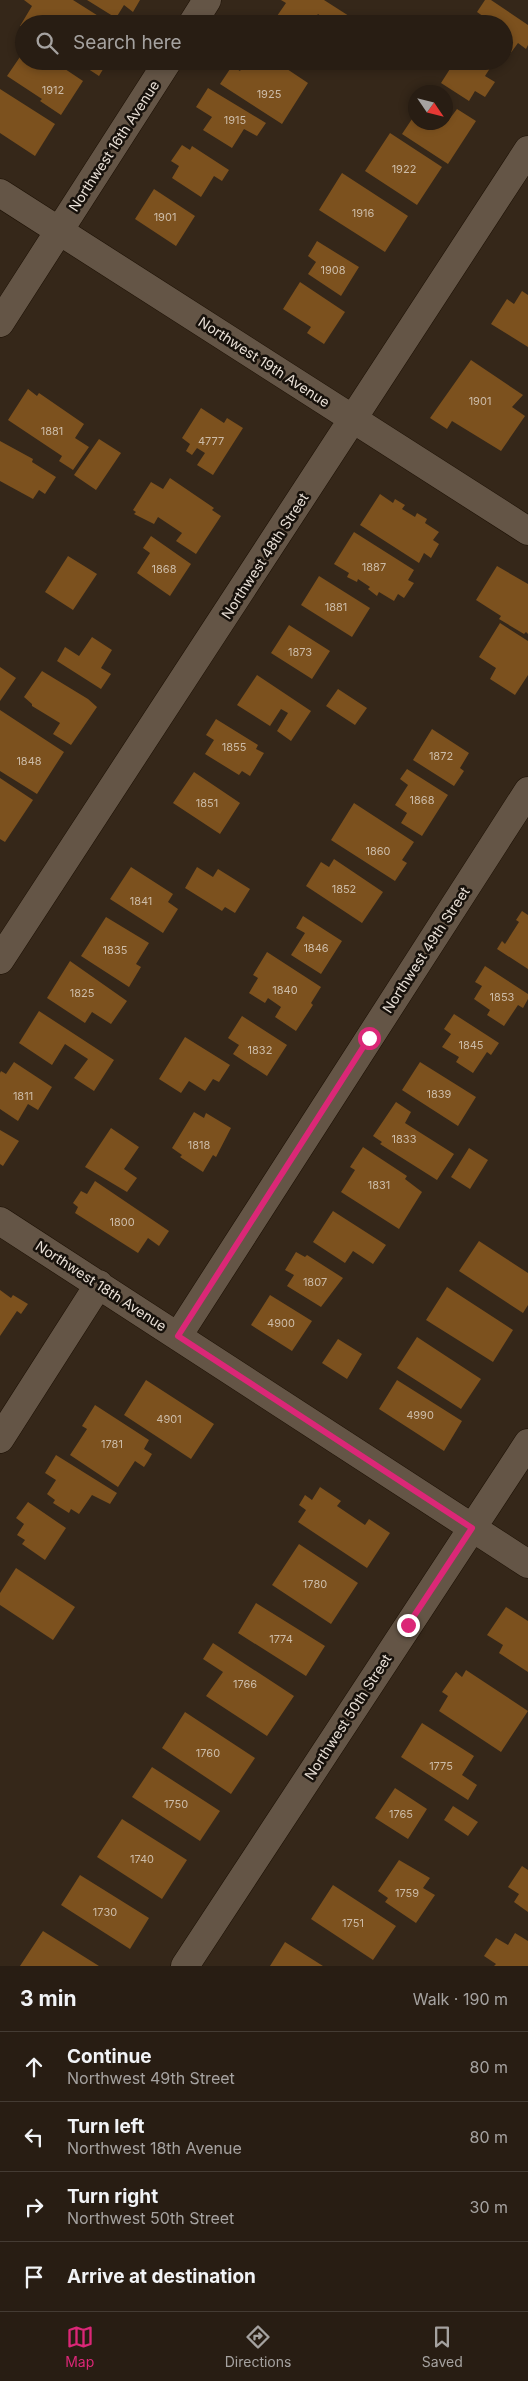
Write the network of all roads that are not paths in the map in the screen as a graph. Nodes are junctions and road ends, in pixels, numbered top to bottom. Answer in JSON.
{"nodes":[{"id":1,"x":207,"y":0,"type":"edge"},
{"id":2,"x":198,"y":15,"type":"edge"},
{"id":3,"x":162,"y":70,"type":"edge"},
{"id":4,"x":528,"y":150,"type":"edge"},
{"id":5,"x":0,"y":193,"type":"edge"},
{"id":6,"x":59,"y":232,"type":"junction"},
{"id":7,"x":0,"y":323,"type":"edge"},
{"id":8,"x":354,"y":420,"type":"junction"},
{"id":9,"x":528,"y":531,"type":"edge"},
{"id":10,"x":528,"y":791,"type":"edge"},
{"id":11,"x":0,"y":960,"type":"edge"},
{"id":12,"x":0,"y":1222,"type":"edge"},
{"id":13,"x":99,"y":1284,"type":"junction"},
{"id":14,"x":178,"y":1336,"type":"junction"},
{"id":15,"x":0,"y":1439,"type":"edge"},
{"id":16,"x":528,"y":1443,"type":"edge"},
{"id":17,"x":472,"y":1528,"type":"junction"},
{"id":18,"x":528,"y":1564,"type":"edge"},
{"id":19,"x":185,"y":1966,"type":"edge"}],
"edges":[{"from":1,"to":2,"type":"street"},
{"from":3,"to":6,"type":"street","name":"Northwest 16th Avenue"},
{"from":4,"to":8,"type":"street","name":"Northwest 48th Street"},
{"from":5,"to":6,"type":"street","name":"Northwest 19th Avenue"},
{"from":6,"to":7,"type":"street","name":"Northwest 16th Avenue"},
{"from":6,"to":8,"type":"street","name":"Northwest 19th Avenue"},
{"from":8,"to":9,"type":"street","name":"Northwest 19th Avenue"},
{"from":8,"to":11,"type":"street","name":"Northwest 48th Street"},
{"from":10,"to":14,"type":"street","name":"Northwest 49th Street"},
{"from":12,"to":13,"type":"street","name":"Northwest 18th Avenue"},
{"from":13,"to":14,"type":"street","name":"Northwest 18th Avenue"},
{"from":13,"to":15,"type":"street"},
{"from":14,"to":17,"type":"street","name":"Northwest 18th Avenue"},
{"from":16,"to":17,"type":"street","name":"Northwest 50th Street"},
{"from":17,"to":18,"type":"street","name":"Northwest 18th Avenue"},
{"from":17,"to":19,"type":"street","name":"Northwest 50th Street"}]}
